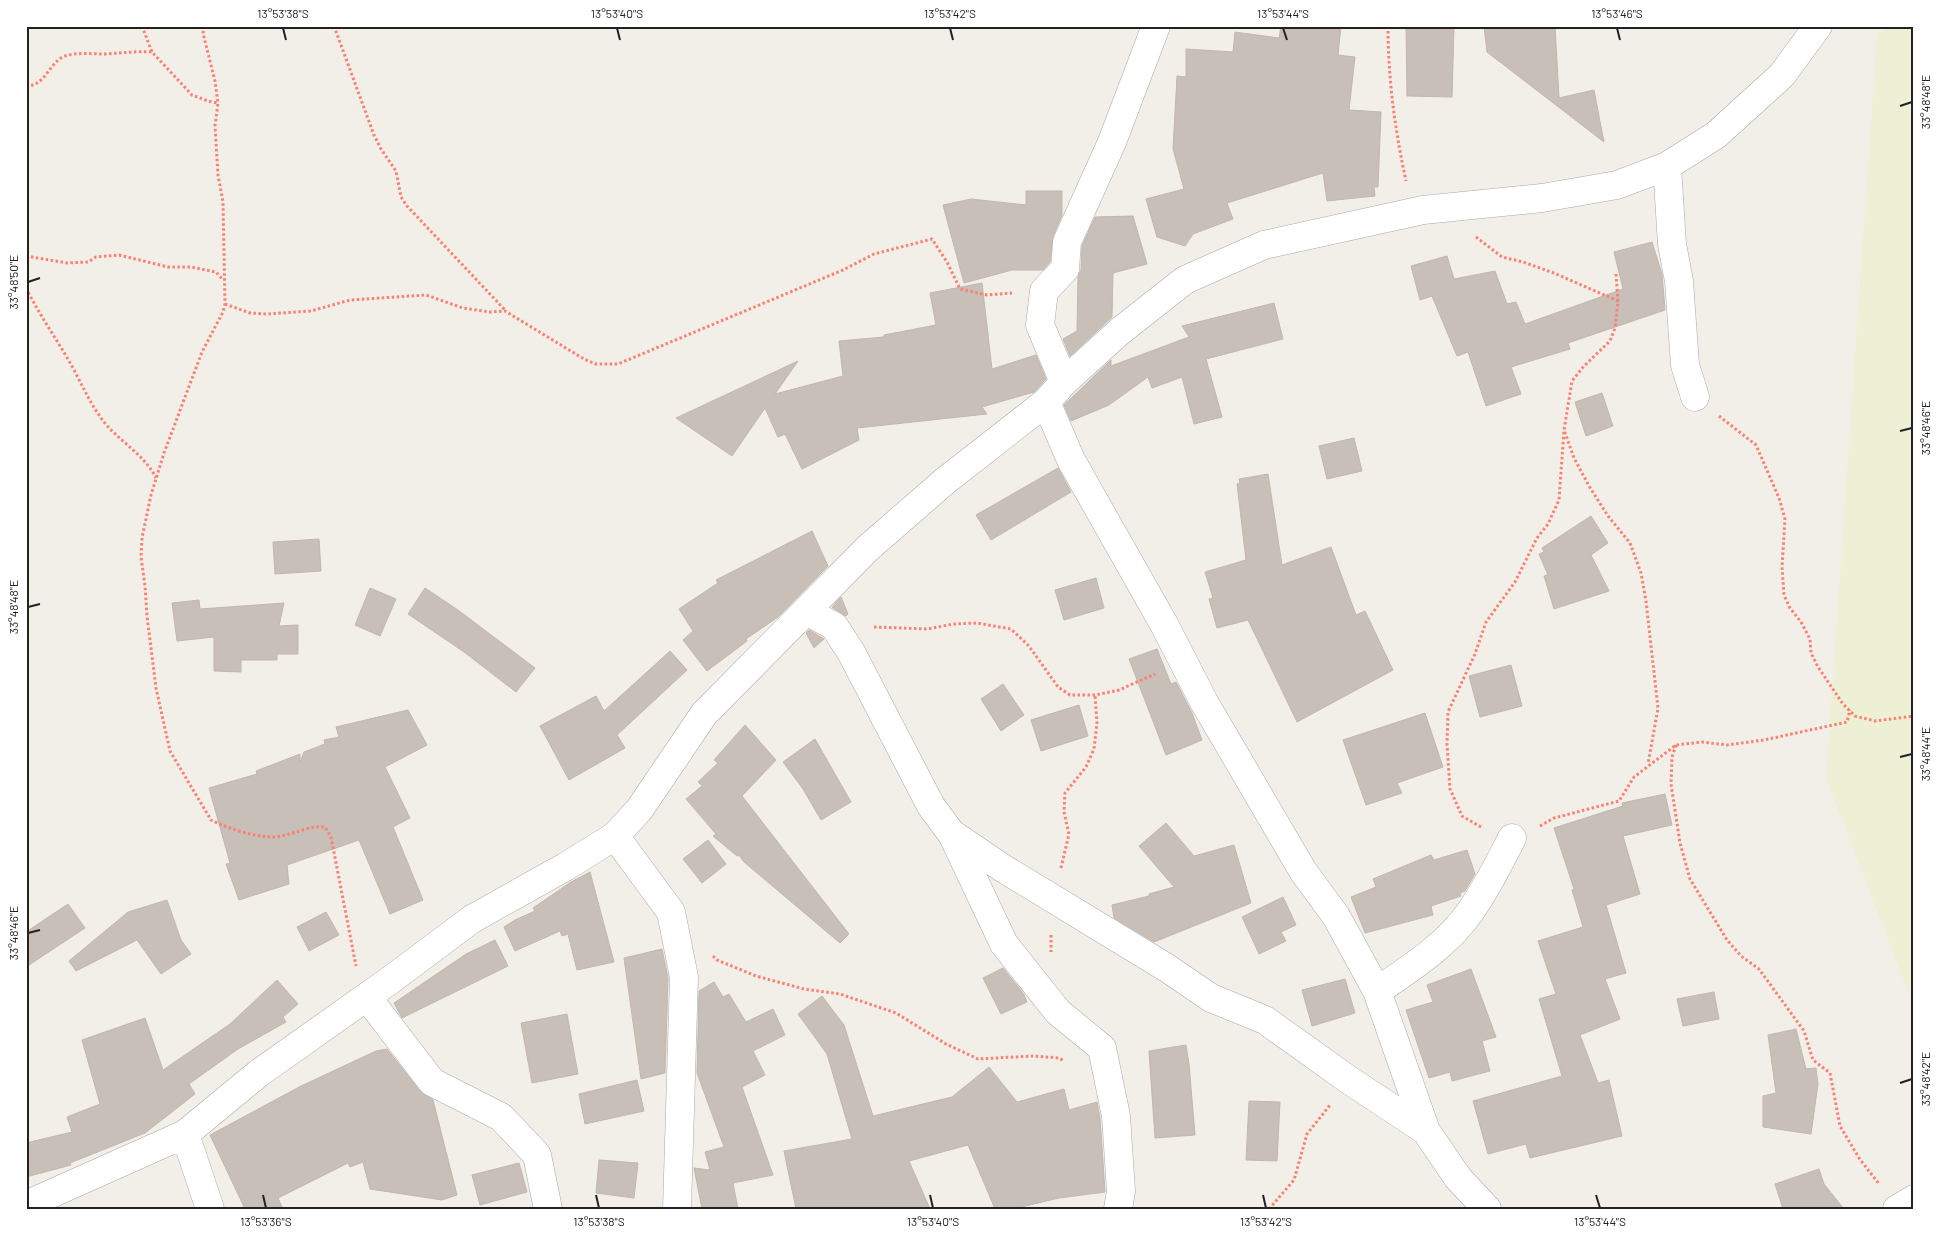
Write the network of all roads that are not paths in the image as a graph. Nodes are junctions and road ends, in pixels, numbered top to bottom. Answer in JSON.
{"nodes":[{"id":1,"x":1156,"y":26,"type":"edge"},
{"id":2,"x":1818,"y":26,"type":"edge"},
{"id":3,"x":1667,"y":166,"type":"junction"},
{"id":4,"x":1064,"y":382,"type":"junction"},
{"id":5,"x":1695,"y":397,"type":"road end"},
{"id":6,"x":1046,"y":402,"type":"junction"},
{"id":7,"x":806,"y":611,"type":"junction"},
{"id":8,"x":951,"y":833,"type":"junction"},
{"id":9,"x":615,"y":836,"type":"junction"},
{"id":10,"x":1512,"y":838,"type":"road end"},
{"id":11,"x":1378,"y":991,"type":"junction"},
{"id":12,"x":367,"y":997,"type":"junction"},
{"id":13,"x":1426,"y":1131,"type":"junction"},
{"id":14,"x":185,"y":1134,"type":"junction"},
{"id":15,"x":1914,"y":1199,"type":"edge"},
{"id":16,"x":26,"y":1205,"type":"edge"},
{"id":17,"x":210,"y":1209,"type":"edge"},
{"id":18,"x":548,"y":1209,"type":"edge"},
{"id":19,"x":677,"y":1209,"type":"edge"},
{"id":20,"x":1118,"y":1209,"type":"edge"},
{"id":21,"x":1487,"y":1209,"type":"edge"},
{"id":22,"x":1897,"y":1209,"type":"edge"}],
"edges":[{"from":1,"to":4,"type":"street"},
{"from":2,"to":3,"type":"street"},
{"from":3,"to":4,"type":"street"},
{"from":3,"to":5,"type":"street"},
{"from":4,"to":6,"type":"street"},
{"from":6,"to":7,"type":"street"},
{"from":6,"to":11,"type":"street"},
{"from":7,"to":8,"type":"street"},
{"from":7,"to":9,"type":"street"},
{"from":8,"to":13,"type":"street"},
{"from":8,"to":20,"type":"street"},
{"from":9,"to":12,"type":"street"},
{"from":9,"to":19,"type":"street"},
{"from":10,"to":11,"type":"street"},
{"from":11,"to":13,"type":"street"},
{"from":12,"to":14,"type":"street"},
{"from":12,"to":18,"type":"street"},
{"from":13,"to":21,"type":"street"},
{"from":14,"to":16,"type":"street"},
{"from":14,"to":17,"type":"street"},
{"from":15,"to":22,"type":"street"}]}
